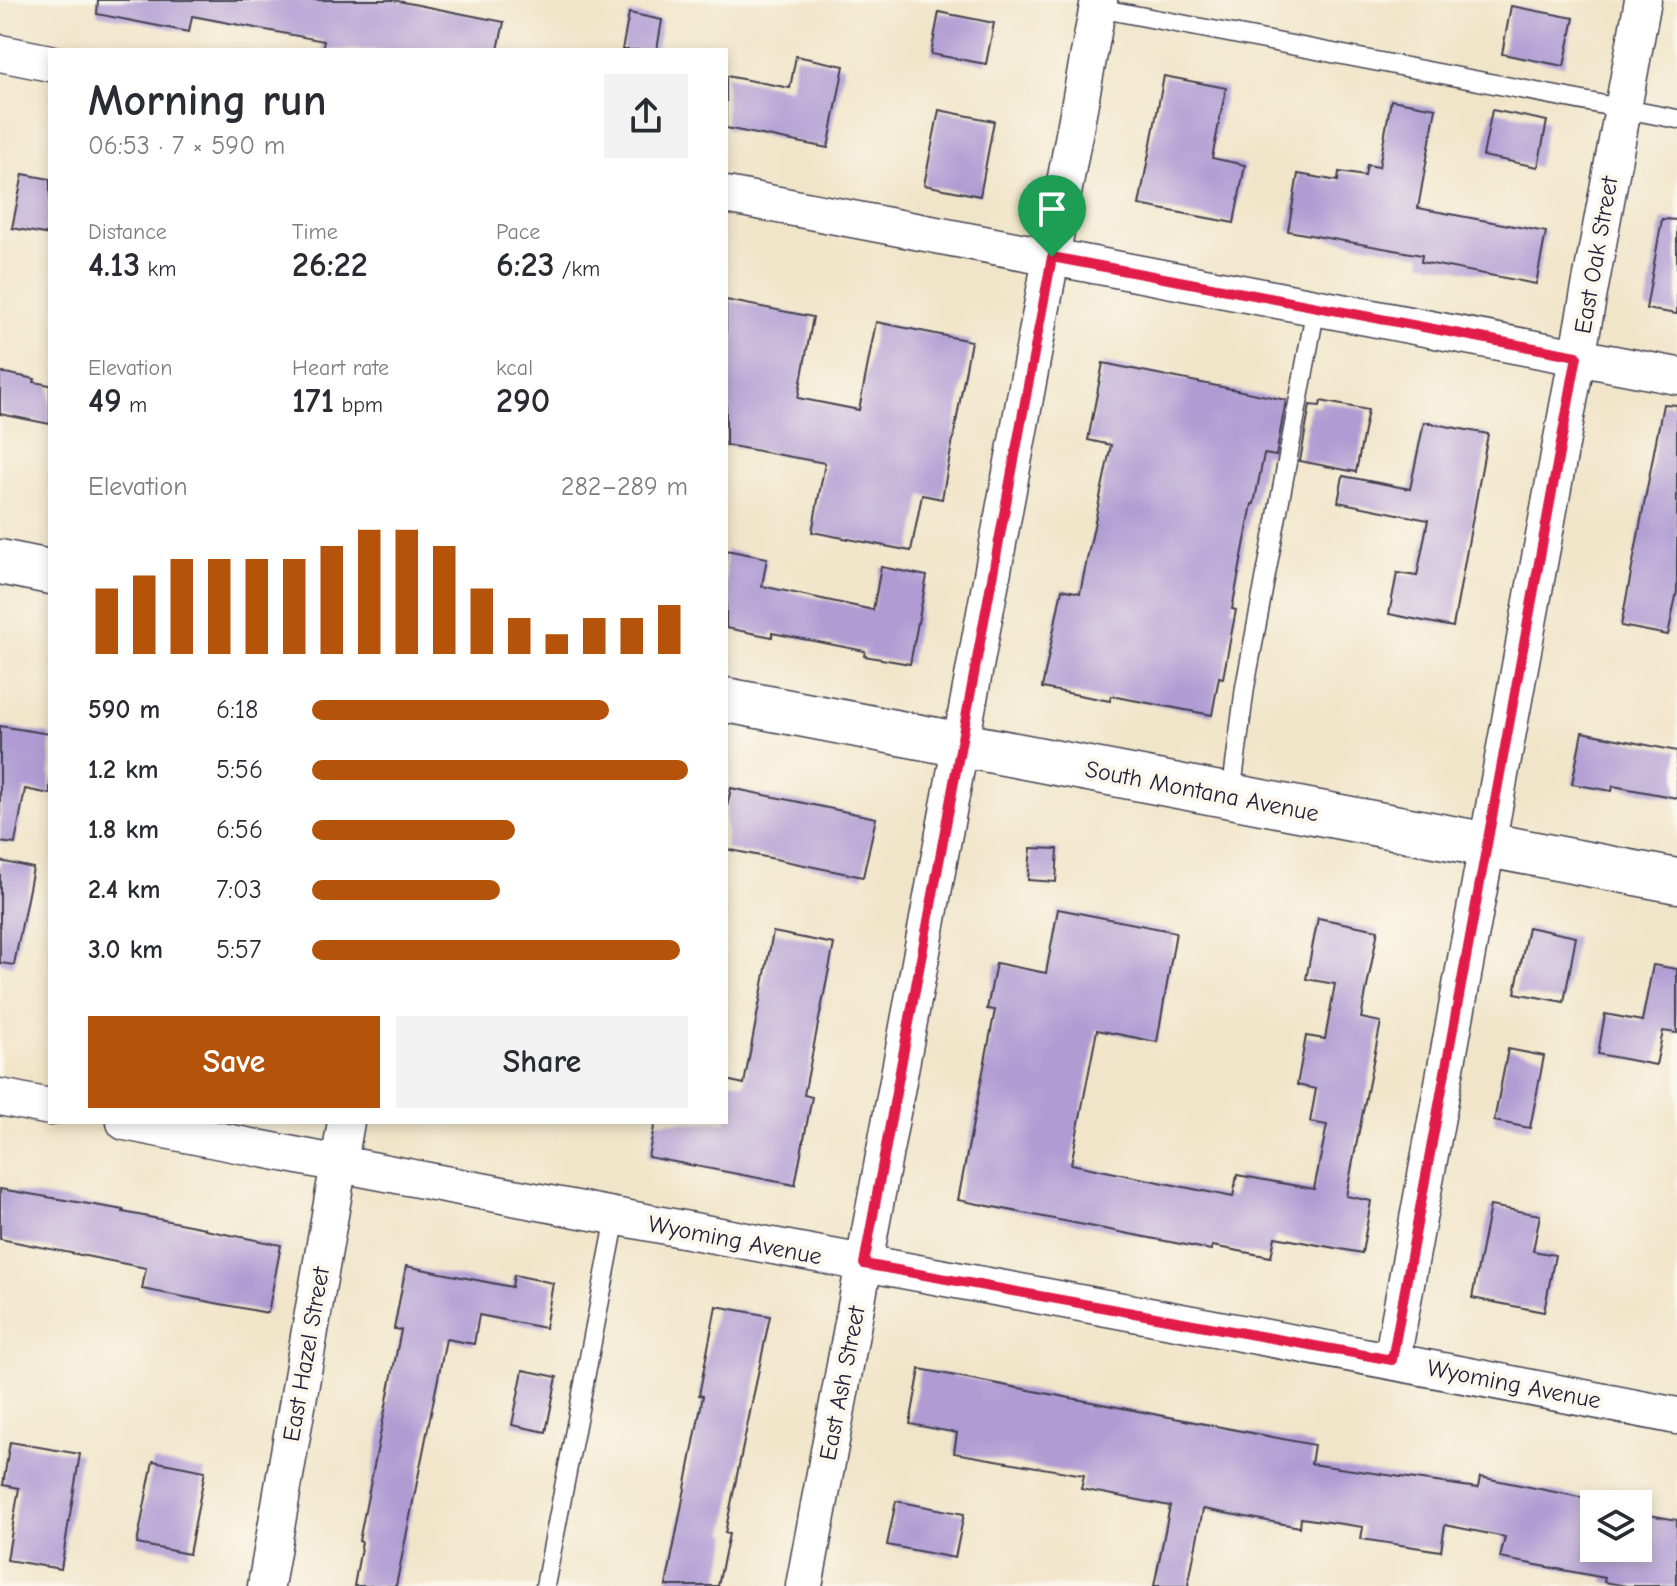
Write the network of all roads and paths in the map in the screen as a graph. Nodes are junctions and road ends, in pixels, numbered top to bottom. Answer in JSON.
{"nodes":[{"id":1,"x":1643,"y":0,"type":"edge"},
{"id":2,"x":1098,"y":4,"type":"edge"},
{"id":3,"x":0,"y":53,"type":"edge"},
{"id":4,"x":48,"y":63,"type":"edge"},
{"id":5,"x":1622,"y":109,"type":"junction"},
{"id":6,"x":1677,"y":119,"type":"edge"},
{"id":7,"x":728,"y":195,"type":"edge"},
{"id":8,"x":1052,"y":257,"type":"junction"},
{"id":9,"x":1316,"y":307,"type":"junction"},
{"id":10,"x":1577,"y":356,"type":"junction"},
{"id":11,"x":1677,"y":376,"type":"edge"},
{"id":12,"x":0,"y":562,"type":"edge"},
{"id":13,"x":48,"y":572,"type":"edge"},
{"id":14,"x":728,"y":700,"type":"edge"},
{"id":15,"x":960,"y":745,"type":"junction"},
{"id":16,"x":1231,"y":796,"type":"junction"},
{"id":17,"x":1487,"y":845,"type":"junction"},
{"id":18,"x":1677,"y":881,"type":"edge"},
{"id":19,"x":0,"y":1097,"type":"edge"},
{"id":20,"x":48,"y":1107,"type":"edge"},
{"id":21,"x":135,"y":1124,"type":"edge"},
{"id":22,"x":346,"y":1124,"type":"edge"},
{"id":23,"x":339,"y":1165,"type":"junction"},
{"id":24,"x":616,"y":1217,"type":"junction"},
{"id":25,"x":864,"y":1264,"type":"junction"},
{"id":26,"x":1392,"y":1360,"type":"junction"},
{"id":27,"x":1677,"y":1416,"type":"edge"},
{"id":28,"x":266,"y":1586,"type":"edge"},
{"id":29,"x":545,"y":1586,"type":"edge"},
{"id":30,"x":804,"y":1586,"type":"edge"}],
"edges":[{"from":1,"to":5,"type":"street","name":"East Oak Street"},
{"from":2,"to":5,"type":"lane"},
{"from":2,"to":8,"type":"street","name":"East Ash Street"},
{"from":3,"to":4,"type":"street"},
{"from":5,"to":6,"type":"lane"},
{"from":5,"to":10,"type":"street","name":"East Oak Street"},
{"from":7,"to":8,"type":"street"},
{"from":8,"to":9,"type":"street"},
{"from":8,"to":15,"type":"street","name":"East Ash Street"},
{"from":9,"to":10,"type":"street"},
{"from":9,"to":16,"type":"lane"},
{"from":10,"to":11,"type":"street"},
{"from":10,"to":17,"type":"street","name":"East Oak Street"},
{"from":12,"to":13,"type":"street"},
{"from":14,"to":15,"type":"street","name":"South Montana Avenue"},
{"from":15,"to":16,"type":"street","name":"South Montana Avenue"},
{"from":15,"to":25,"type":"street","name":"East Ash Street"},
{"from":16,"to":17,"type":"street","name":"South Montana Avenue"},
{"from":17,"to":18,"type":"street","name":"South Montana Avenue"},
{"from":17,"to":26,"type":"street","name":"East Oak Street"},
{"from":19,"to":20,"type":"street"},
{"from":21,"to":23,"type":"street","name":"Wyoming Avenue"},
{"from":22,"to":23,"type":"street","name":"East Hazel Street"},
{"from":23,"to":24,"type":"street","name":"Wyoming Avenue"},
{"from":23,"to":28,"type":"street","name":"East Hazel Street"},
{"from":24,"to":25,"type":"street","name":"Wyoming Avenue"},
{"from":24,"to":29,"type":"lane"},
{"from":25,"to":26,"type":"street","name":"Wyoming Avenue"},
{"from":25,"to":30,"type":"street","name":"East Ash Street"},
{"from":26,"to":27,"type":"street","name":"Wyoming Avenue"}]}
